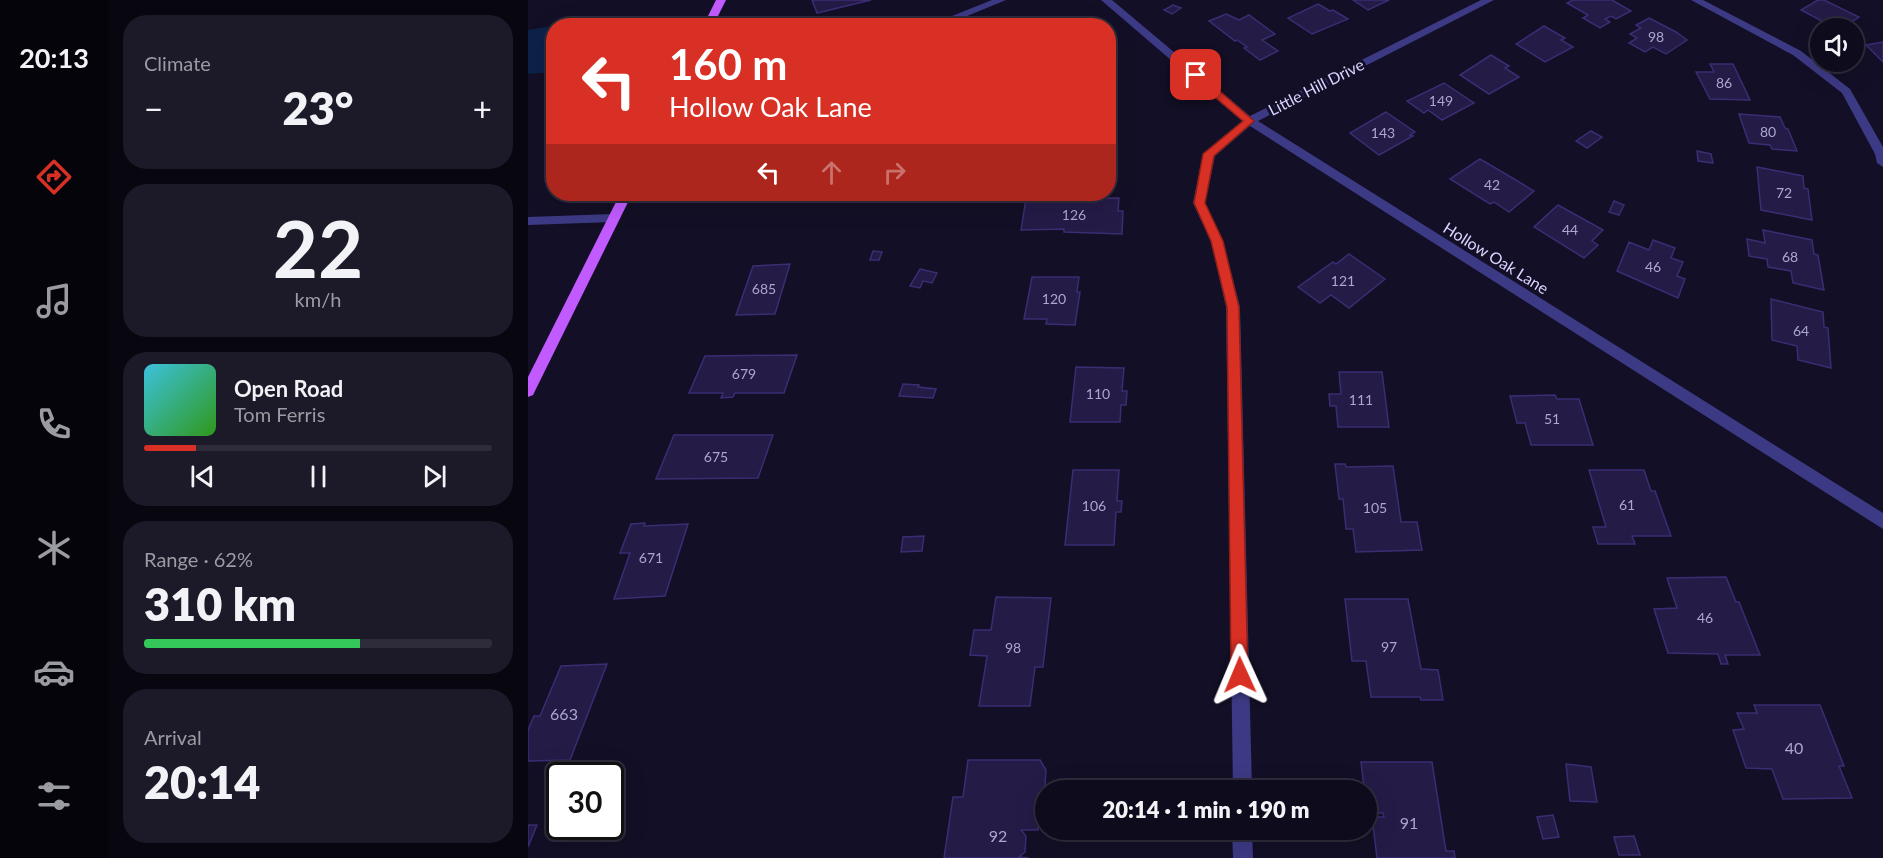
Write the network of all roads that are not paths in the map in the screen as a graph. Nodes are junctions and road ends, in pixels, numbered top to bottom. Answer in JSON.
{"nodes":[{"id":1,"x":721,"y":0,"type":"edge"},
{"id":2,"x":1001,"y":0,"type":"edge"},
{"id":3,"x":1106,"y":0,"type":"edge"},
{"id":4,"x":1489,"y":0,"type":"edge"},
{"id":5,"x":1696,"y":0,"type":"edge"},
{"id":6,"x":712,"y":18,"type":"edge"},
{"id":7,"x":953,"y":18,"type":"edge"},
{"id":8,"x":1249,"y":121,"type":"junction"},
{"id":9,"x":1883,"y":164,"type":"edge"},
{"id":10,"x":622,"y":201,"type":"edge"},
{"id":11,"x":614,"y":218,"type":"junction"},
{"id":12,"x":528,"y":221,"type":"edge"},
{"id":13,"x":528,"y":391,"type":"edge"},
{"id":14,"x":1883,"y":522,"type":"edge"},
{"id":15,"x":1242,"y":780,"type":"edge"},
{"id":16,"x":1242,"y":840,"type":"edge"},
{"id":17,"x":1243,"y":858,"type":"edge"}],
"edges":[{"from":1,"to":6,"type":"main road"},
{"from":2,"to":7,"type":"street"},
{"from":3,"to":8,"type":"street","name":"Hollow Oak Lane"},
{"from":4,"to":8,"type":"street","name":"Little Hill Drive"},
{"from":5,"to":9,"type":"street"},
{"from":8,"to":14,"type":"street","name":"Hollow Oak Lane"},
{"from":8,"to":15,"type":"street","name":"Little Hill Drive"},
{"from":10,"to":11,"type":"main road"},
{"from":11,"to":12,"type":"street"},
{"from":11,"to":13,"type":"main road"},
{"from":16,"to":17,"type":"street"}]}
